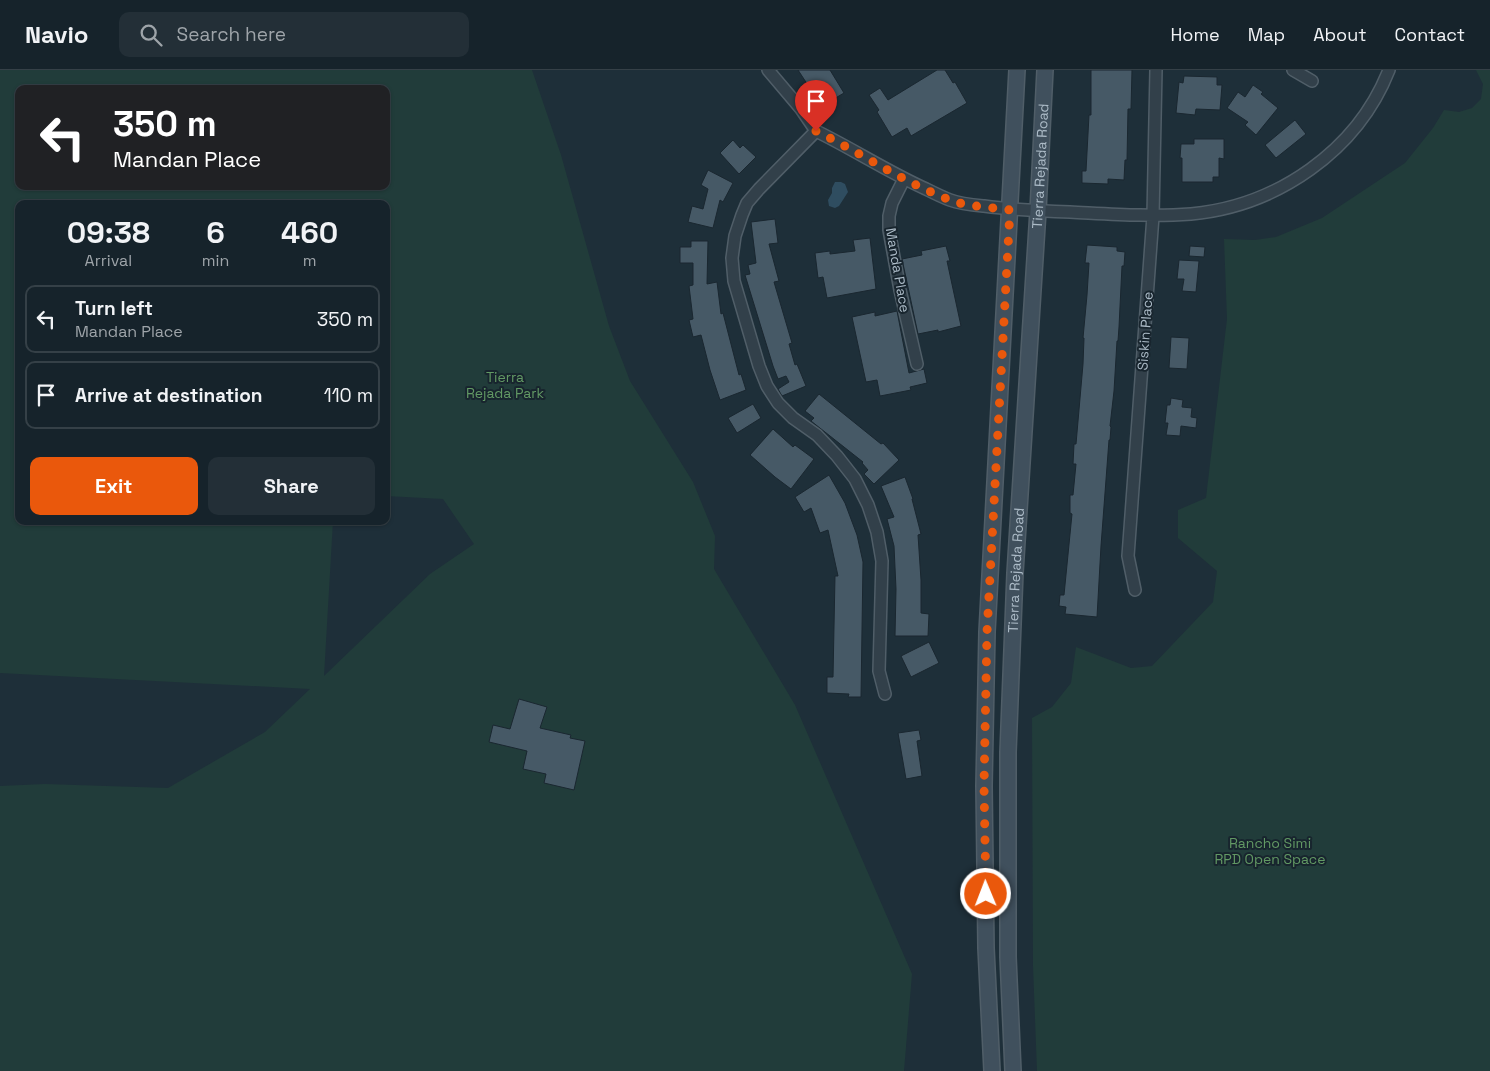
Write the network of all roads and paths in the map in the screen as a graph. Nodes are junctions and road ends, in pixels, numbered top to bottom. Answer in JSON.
{"nodes":[{"id":1,"x":768,"y":70,"type":"edge"},
{"id":2,"x":1017,"y":70,"type":"edge"},
{"id":3,"x":1045,"y":70,"type":"edge"},
{"id":4,"x":1156,"y":70,"type":"edge"},
{"id":5,"x":1293,"y":70,"type":"edge"},
{"id":6,"x":1389,"y":70,"type":"edge"},
{"id":7,"x":1312,"y":81,"type":"dead end"},
{"id":8,"x":816,"y":131,"type":"junction"},
{"id":9,"x":904,"y":179,"type":"junction"},
{"id":10,"x":1010,"y":210,"type":"junction"},
{"id":11,"x":1038,"y":211,"type":"junction"},
{"id":12,"x":1154,"y":216,"type":"junction"},
{"id":13,"x":917,"y":364,"type":"dead end"},
{"id":14,"x":1135,"y":590,"type":"dead end"},
{"id":15,"x":885,"y":694,"type":"dead end"},
{"id":16,"x":992,"y":1071,"type":"edge"},
{"id":17,"x":1013,"y":1071,"type":"edge"}],
"edges":[{"from":1,"to":8,"type":"street"},
{"from":2,"to":10,"type":"main road","name":"Tierra Rejada Road"},
{"from":3,"to":11,"type":"main road","name":"Tierra Rejada Road"},
{"from":4,"to":12,"type":"street","name":"Siskin Place"},
{"from":5,"to":7,"type":"street"},
{"from":6,"to":12,"type":"street"},
{"from":8,"to":9,"type":"street"},
{"from":8,"to":15,"type":"street"},
{"from":9,"to":10,"type":"street"},
{"from":9,"to":13,"type":"street","name":"Manda Place"},
{"from":10,"to":11,"type":"street"},
{"from":10,"to":16,"type":"main road","name":"Tierra Rejada Road"},
{"from":11,"to":12,"type":"street"},
{"from":11,"to":17,"type":"main road","name":"Tierra Rejada Road"},
{"from":12,"to":14,"type":"street","name":"Siskin Place"}]}
